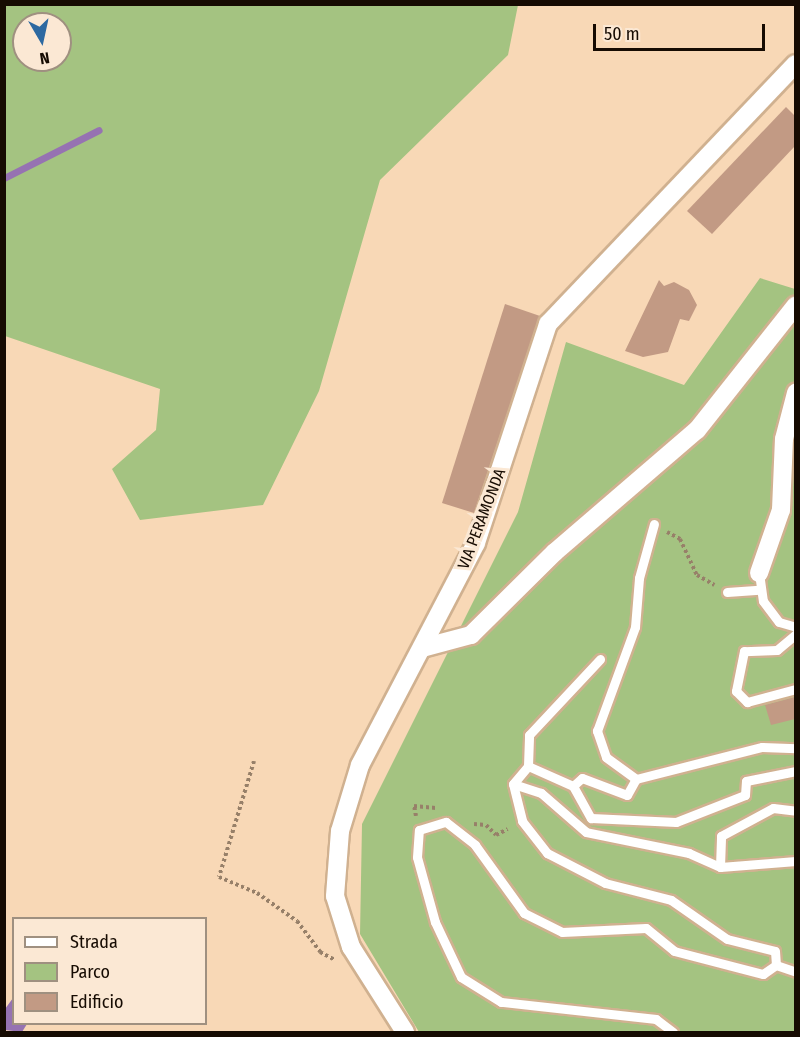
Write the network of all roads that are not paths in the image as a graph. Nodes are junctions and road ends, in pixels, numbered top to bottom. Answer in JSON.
{"nodes":[{"id":1,"x":795,"y":64,"type":"edge"},
{"id":2,"x":795,"y":305,"type":"edge"},
{"id":3,"x":795,"y":393,"type":"edge"},
{"id":4,"x":654,"y":524,"type":"road end"},
{"id":5,"x":759,"y":581,"type":"junction"},
{"id":6,"x":727,"y":592,"type":"road end"},
{"id":7,"x":795,"y":627,"type":"edge"},
{"id":8,"x":795,"y":634,"type":"edge"},
{"id":9,"x":422,"y":648,"type":"junction"},
{"id":10,"x":600,"y":659,"type":"dead end"},
{"id":11,"x":795,"y":689,"type":"edge"},
{"id":12,"x":795,"y":748,"type":"edge"},
{"id":13,"x":528,"y":766,"type":"junction"},
{"id":14,"x":795,"y":771,"type":"edge"},
{"id":15,"x":636,"y":779,"type":"junction"},
{"id":16,"x":513,"y":784,"type":"junction"},
{"id":17,"x":573,"y":786,"type":"junction"},
{"id":18,"x":795,"y":811,"type":"edge"},
{"id":19,"x":795,"y":861,"type":"edge"},
{"id":20,"x":720,"y":867,"type":"junction"},
{"id":21,"x":776,"y":965,"type":"junction"},
{"id":22,"x":795,"y":972,"type":"edge"},
{"id":23,"x":405,"y":1032,"type":"edge"},
{"id":24,"x":674,"y":1032,"type":"edge"}],
"edges":[{"from":1,"to":9,"type":"street","name":"VIA PERAMONDA"},
{"from":2,"to":9,"type":"street"},
{"from":3,"to":5,"type":"street"},
{"from":4,"to":15,"type":"lane"},
{"from":5,"to":6,"type":"lane"},
{"from":5,"to":7,"type":"lane"},
{"from":8,"to":11,"type":"lane"},
{"from":9,"to":23,"type":"street","name":"VIA PERAMONDA"},
{"from":10,"to":13,"type":"lane"},
{"from":12,"to":15,"type":"lane"},
{"from":13,"to":16,"type":"lane"},
{"from":13,"to":17,"type":"lane"},
{"from":14,"to":17,"type":"lane"},
{"from":15,"to":17,"type":"lane"},
{"from":16,"to":20,"type":"lane"},
{"from":16,"to":21,"type":"lane"},
{"from":18,"to":20,"type":"lane"},
{"from":19,"to":20,"type":"lane"},
{"from":21,"to":22,"type":"lane"},
{"from":21,"to":24,"type":"lane"}]}
